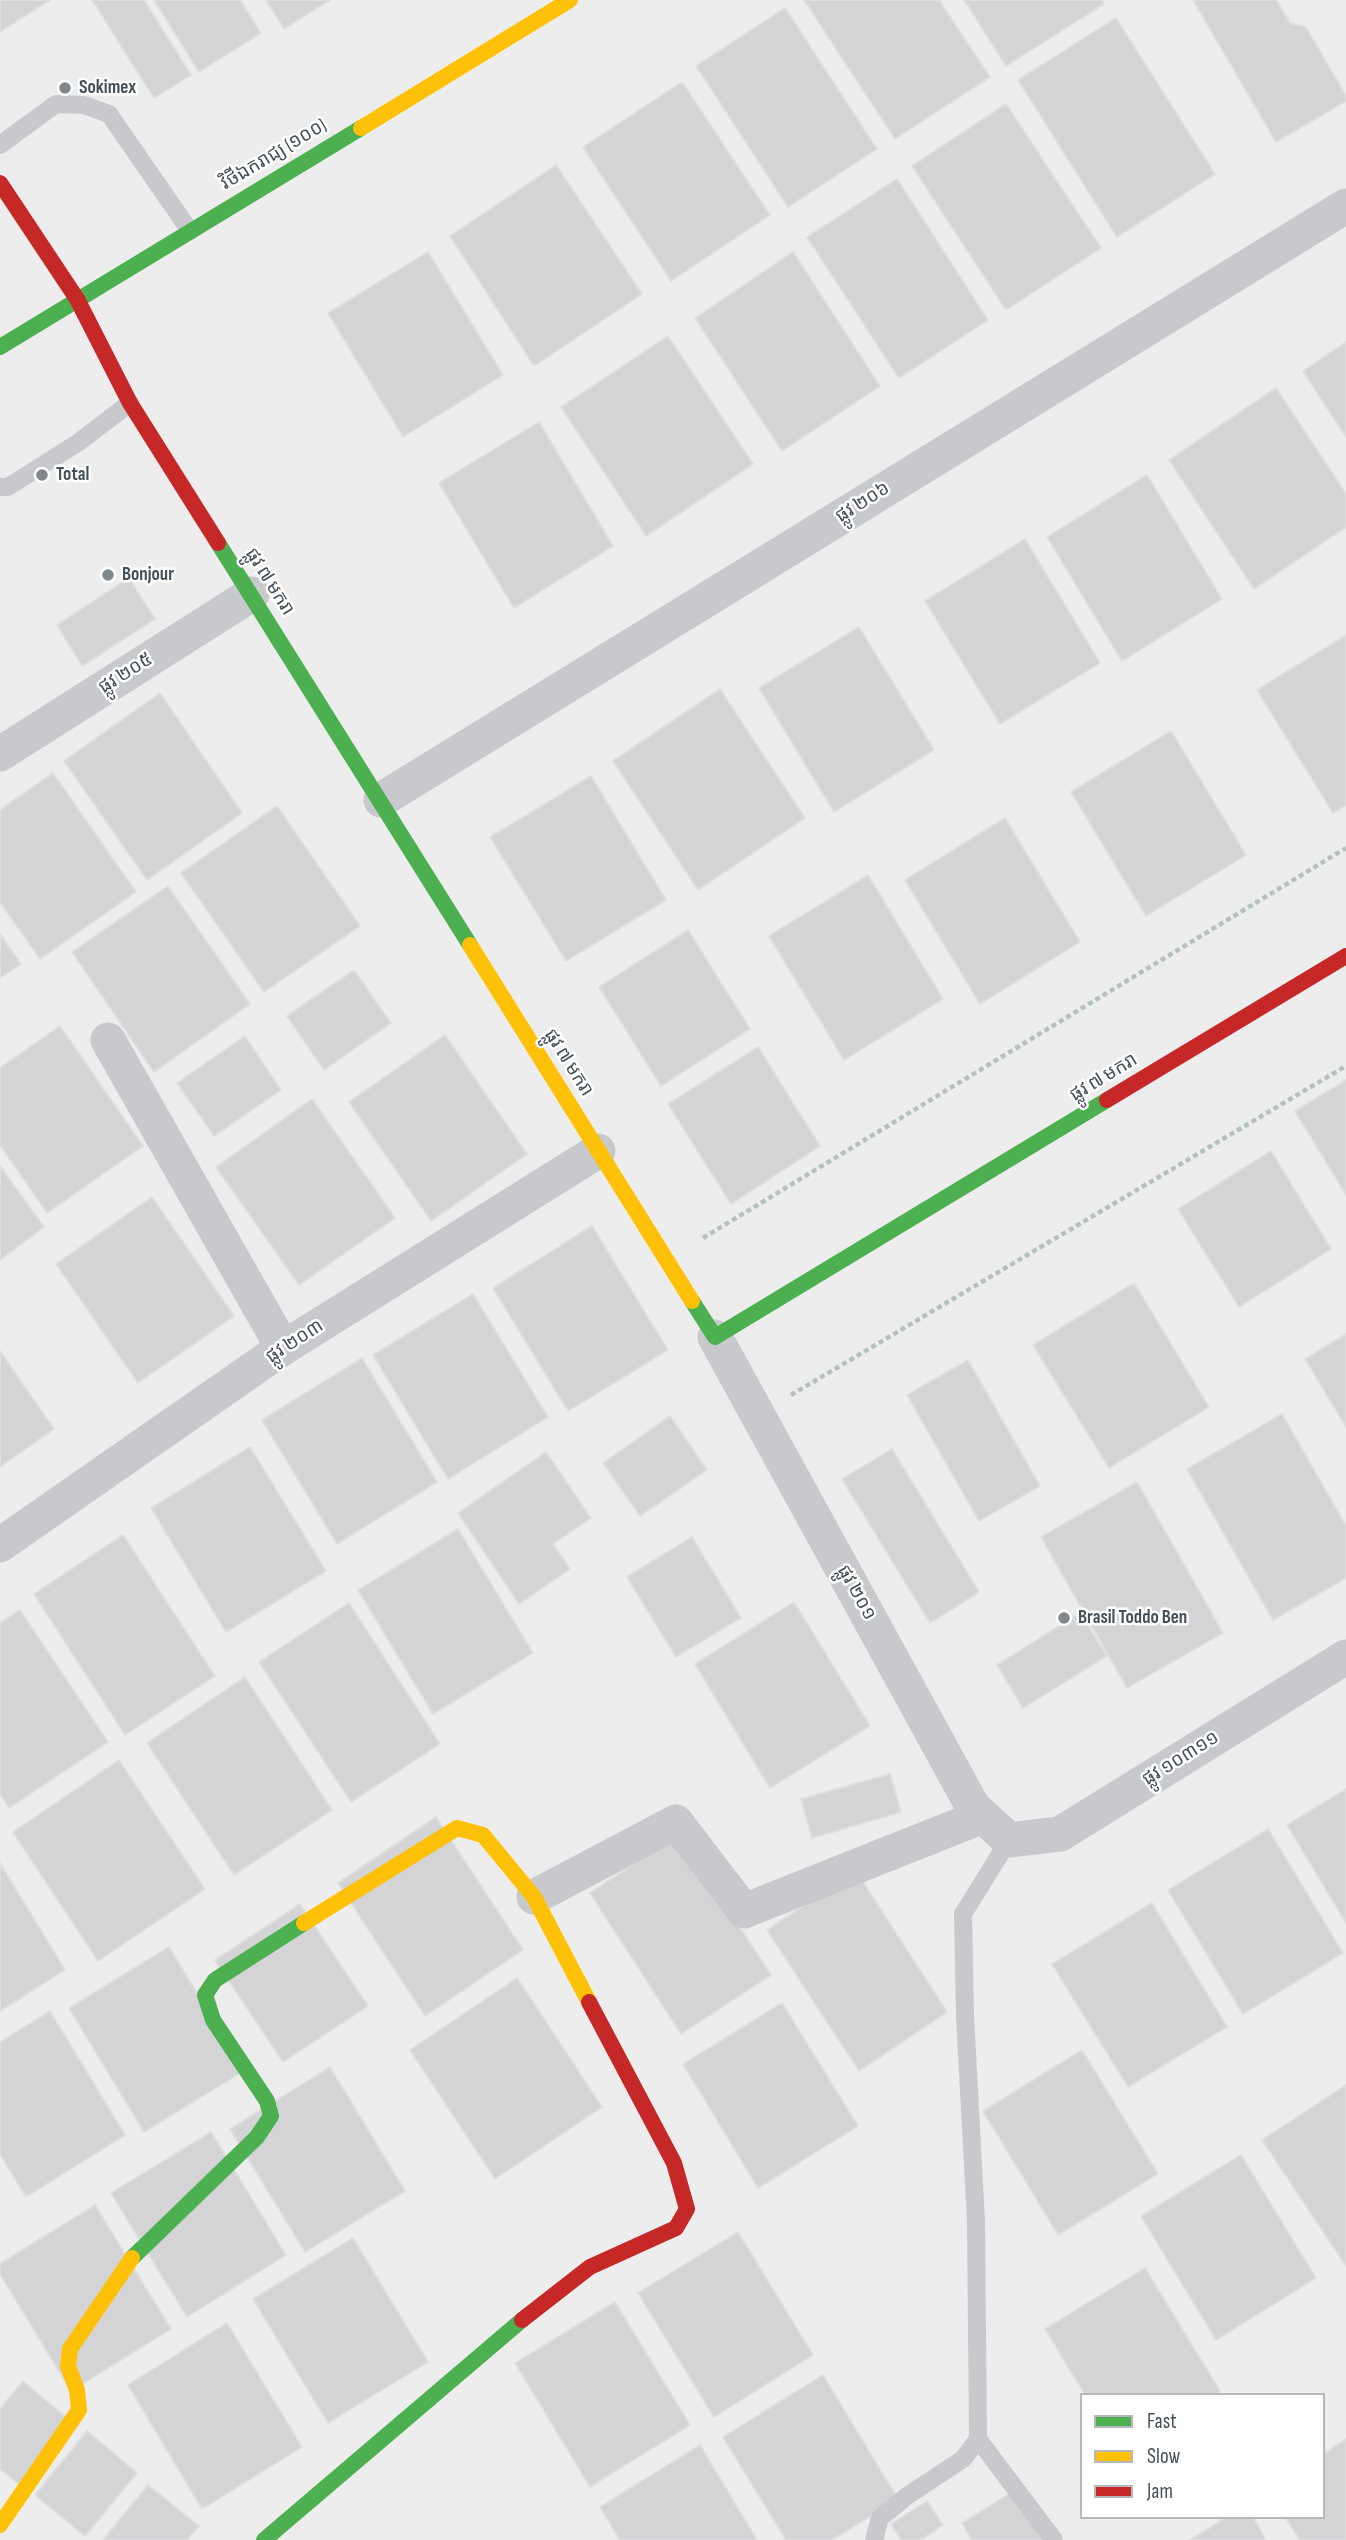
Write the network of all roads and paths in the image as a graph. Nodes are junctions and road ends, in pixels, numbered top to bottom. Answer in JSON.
{"nodes":[{"id":1,"x":570,"y":0,"type":"edge"},
{"id":2,"x":0,"y":145,"type":"edge"},
{"id":3,"x":0,"y":183,"type":"edge"},
{"id":4,"x":1346,"y":206,"type":"edge"},
{"id":5,"x":190,"y":231,"type":"junction"},
{"id":6,"x":77,"y":299,"type":"junction"},
{"id":7,"x":0,"y":347,"type":"edge"},
{"id":8,"x":131,"y":403,"type":"junction"},
{"id":9,"x":0,"y":487,"type":"edge"},
{"id":10,"x":252,"y":594,"type":"junction"},
{"id":11,"x":0,"y":754,"type":"edge"},
{"id":12,"x":381,"y":800,"type":"junction"},
{"id":13,"x":1346,"y":848,"type":"edge"},
{"id":14,"x":1346,"y":956,"type":"edge"},
{"id":15,"x":108,"y":1040,"type":"dead end"},
{"id":16,"x":1346,"y":1066,"type":"edge"},
{"id":17,"x":598,"y":1151,"type":"junction"},
{"id":18,"x":667,"y":1261,"type":"junction"},
{"id":19,"x":715,"y":1338,"type":"junction"},
{"id":20,"x":283,"y":1348,"type":"junction"},
{"id":21,"x":758,"y":1416,"type":"junction"},
{"id":22,"x":0,"y":1545,"type":"edge"},
{"id":23,"x":1346,"y":1657,"type":"edge"},
{"id":24,"x":983,"y":1816,"type":"junction"},
{"id":25,"x":1009,"y":1840,"type":"junction"},
{"id":26,"x":534,"y":1897,"type":"junction"},
{"id":27,"x":978,"y":2439,"type":"junction"},
{"id":28,"x":0,"y":2525,"type":"edge"},
{"id":29,"x":264,"y":2540,"type":"edge"},
{"id":30,"x":874,"y":2540,"type":"edge"},
{"id":31,"x":1054,"y":2540,"type":"edge"}],
"edges":[{"from":1,"to":5,"type":"main road","name":"វិថីឯករាជ្យ (១០០)"},
{"from":2,"to":5,"type":"lane"},
{"from":3,"to":6,"type":"main road","name":"ផ្លូវ ៧ មករា"},
{"from":4,"to":12,"type":"street","name":"ផ្លូវ ២០៦"},
{"from":5,"to":6,"type":"main road","name":"វិថីឯករាជ្យ (១០០)"},
{"from":6,"to":7,"type":"main road","name":"វិថីឯករាជ្យ (១០០)"},
{"from":6,"to":8,"type":"main road","name":"ផ្លូវ ៧ មករា"},
{"from":8,"to":9,"type":"lane"},
{"from":8,"to":10,"type":"main road","name":"ផ្លូវ ៧ មករា"},
{"from":10,"to":11,"type":"street","name":"ផ្លូវ ២០៥"},
{"from":10,"to":12,"type":"main road","name":"ផ្លូវ ៧ មករា"},
{"from":12,"to":17,"type":"main road","name":"ផ្លូវ ៧ មករា"},
{"from":13,"to":18,"type":"path"},
{"from":14,"to":19,"type":"main road","name":"ផ្លូវ ៧ មករា"},
{"from":15,"to":20,"type":"street"},
{"from":16,"to":21,"type":"path"},
{"from":17,"to":18,"type":"main road","name":"ផ្លូវ ៧ មករា"},
{"from":17,"to":20,"type":"street","name":"ផ្លូវ ២០៣"},
{"from":18,"to":19,"type":"main road","name":"ផ្លូវ ៧ មករា"},
{"from":19,"to":21,"type":"street","name":"ផ្លូវ ២០១"},
{"from":20,"to":22,"type":"street","name":"ផ្លូវ ២០៣"},
{"from":21,"to":24,"type":"street","name":"ផ្លូវ ២០១"},
{"from":23,"to":25,"type":"street","name":"ផ្លូវ ១០៣១១"},
{"from":24,"to":25,"type":"street","name":"ផ្លូវ ២០១"},
{"from":24,"to":26,"type":"street"},
{"from":25,"to":27,"type":"lane"},
{"from":26,"to":28,"type":"main road"},
{"from":26,"to":29,"type":"main road"},
{"from":27,"to":30,"type":"lane"},
{"from":27,"to":31,"type":"lane"}]}
